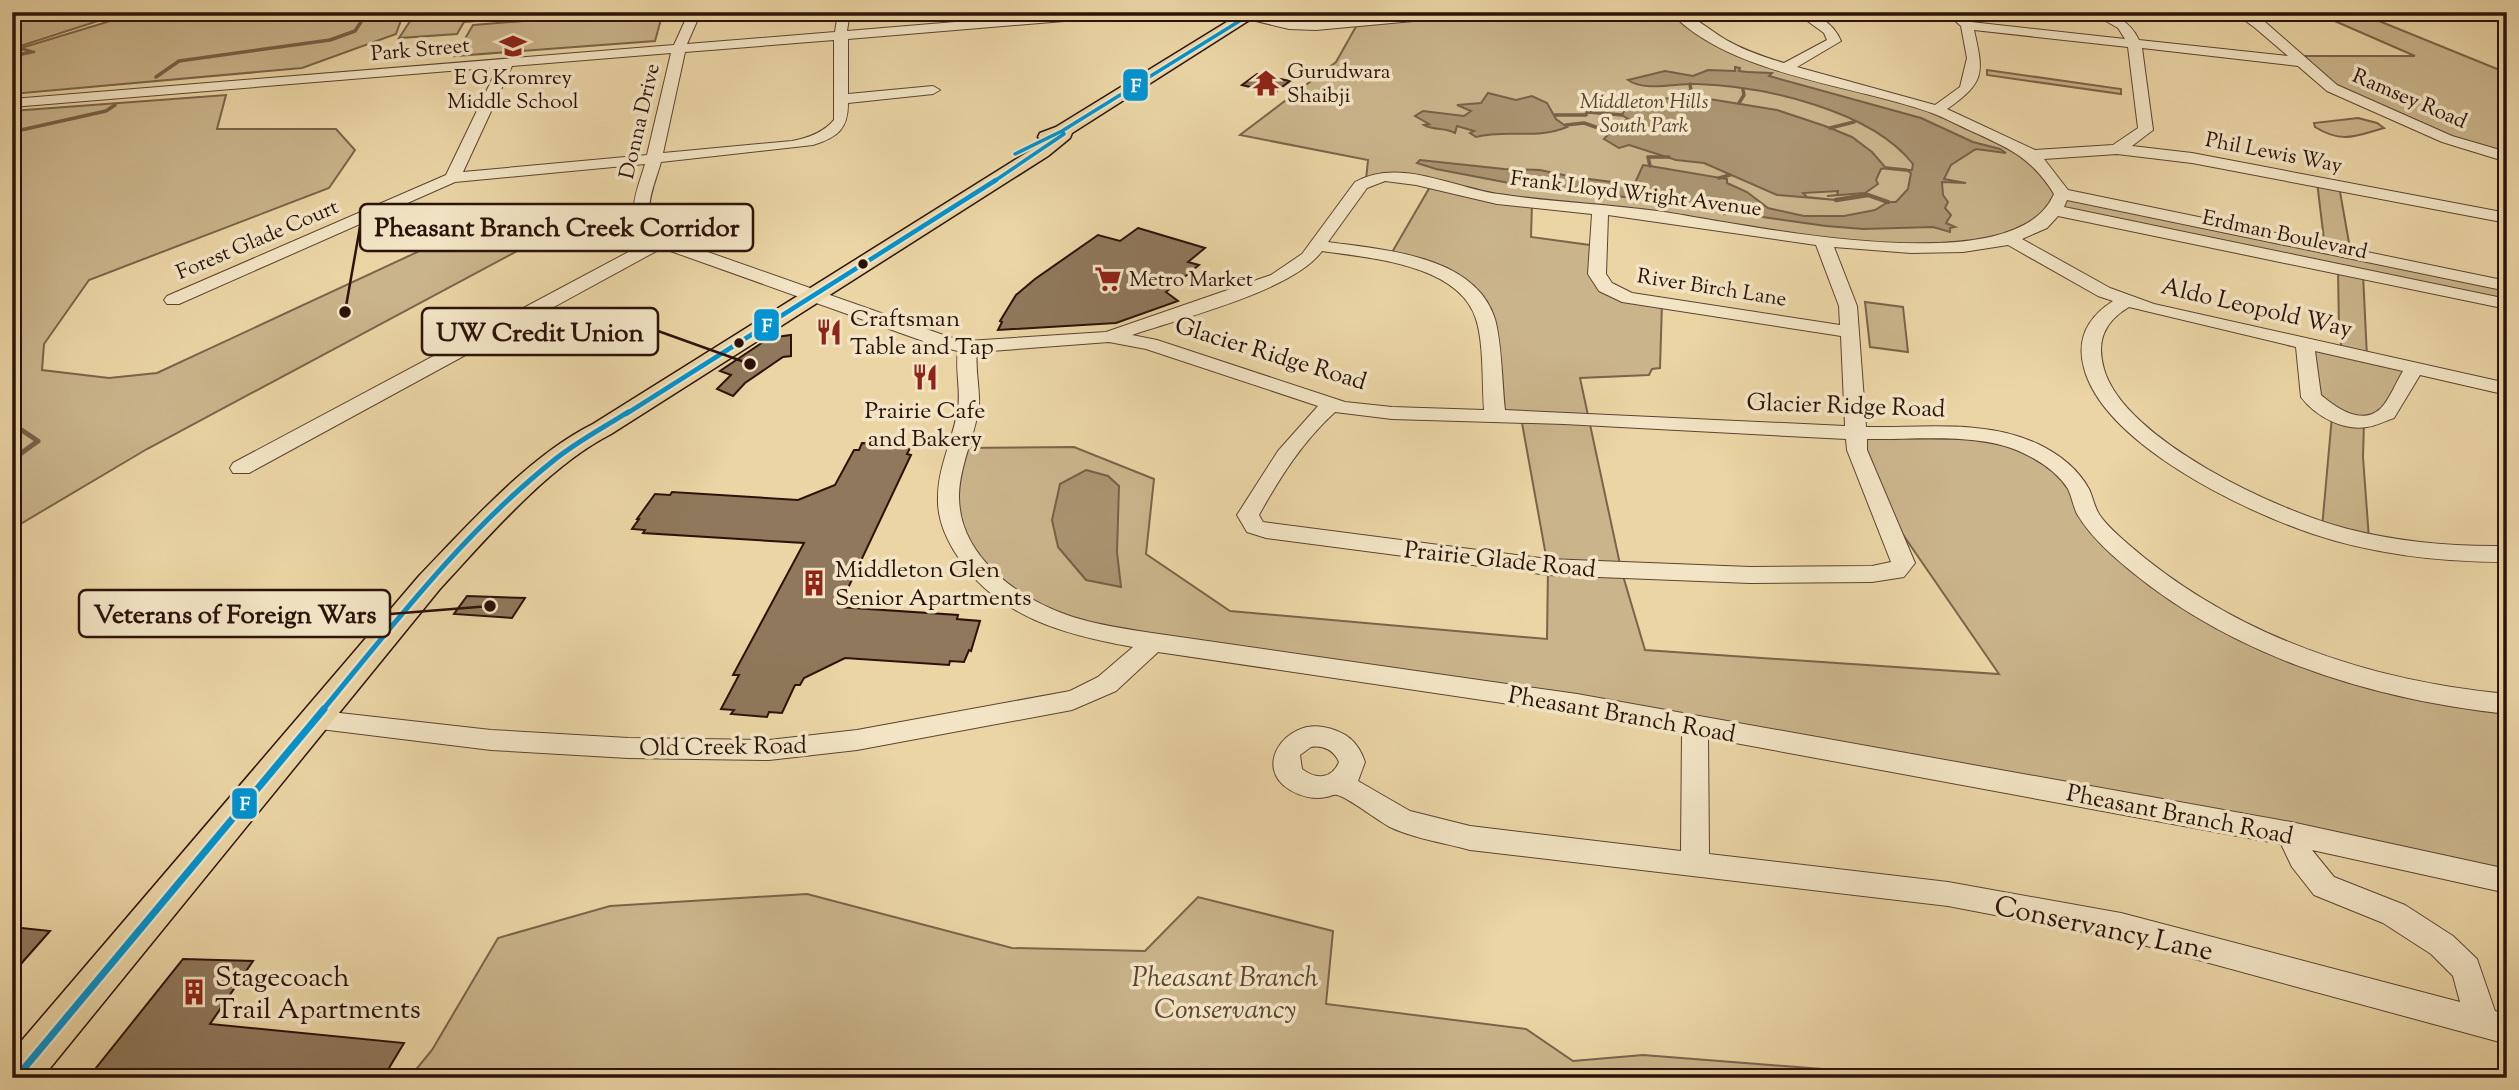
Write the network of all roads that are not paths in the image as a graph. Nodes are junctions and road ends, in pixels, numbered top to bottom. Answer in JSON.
{"nodes":[{"id":1,"x":695,"y":12,"type":"edge"},
{"id":2,"x":844,"y":12,"type":"edge"},
{"id":3,"x":1124,"y":12,"type":"edge"},
{"id":4,"x":1225,"y":12,"type":"edge"},
{"id":5,"x":1467,"y":12,"type":"edge"},
{"id":6,"x":1676,"y":12,"type":"edge"},
{"id":7,"x":1801,"y":12,"type":"edge"},
{"id":8,"x":1951,"y":12,"type":"edge"},
{"id":9,"x":2096,"y":12,"type":"edge"},
{"id":10,"x":2244,"y":13,"type":"edge"},
{"id":11,"x":1250,"y":14,"type":"edge"},
{"id":12,"x":993,"y":18,"type":"edge"},
{"id":13,"x":1967,"y":25,"type":"junction"},
{"id":14,"x":841,"y":36,"type":"junction"},
{"id":15,"x":2133,"y":44,"type":"junction"},
{"id":16,"x":680,"y":49,"type":"junction"},
{"id":17,"x":2302,"y":62,"type":"junction"},
{"id":18,"x":508,"y":63,"type":"junction"},
{"id":19,"x":1787,"y":67,"type":"junction"},
{"id":20,"x":933,"y":90,"type":"dead end"},
{"id":21,"x":841,"y":99,"type":"junction"},
{"id":22,"x":12,"y":103,"type":"edge"},
{"id":23,"x":1937,"y":110,"type":"junction"},
{"id":24,"x":2146,"y":130,"type":"junction"},
{"id":25,"x":2117,"y":149,"type":"junction"},
{"id":26,"x":2032,"y":155,"type":"junction"},
{"id":27,"x":463,"y":157,"type":"joint"},
{"id":28,"x":2507,"y":157,"type":"edge"},
{"id":29,"x":654,"y":158,"type":"junction"},
{"id":30,"x":2192,"y":158,"type":"junction"},
{"id":31,"x":453,"y":178,"type":"junction"},
{"id":32,"x":2058,"y":202,"type":"junction"},
{"id":33,"x":1600,"y":210,"type":"junction"},
{"id":34,"x":2507,"y":218,"type":"edge"},
{"id":35,"x":2010,"y":239,"type":"junction"},
{"id":36,"x":662,"y":242,"type":"junction"},
{"id":37,"x":1823,"y":242,"type":"junction"},
{"id":38,"x":1317,"y":245,"type":"junction"},
{"id":39,"x":2507,"y":286,"type":"edge"},
{"id":40,"x":803,"y":293,"type":"junction"},
{"id":41,"x":173,"y":300,"type":"dead end"},
{"id":42,"x":2127,"y":301,"type":"junction"},
{"id":43,"x":2507,"y":304,"type":"edge"},
{"id":44,"x":1850,"y":332,"type":"junction"},
{"id":45,"x":1108,"y":337,"type":"junction"},
{"id":46,"x":2305,"y":343,"type":"junction"},
{"id":47,"x":968,"y":347,"type":"junction"},
{"id":48,"x":2415,"y":368,"type":"junction"},
{"id":49,"x":2507,"y":389,"type":"edge"},
{"id":50,"x":1332,"y":404,"type":"junction"},
{"id":51,"x":1495,"y":416,"type":"junction"},
{"id":52,"x":1857,"y":433,"type":"junction"},
{"id":53,"x":241,"y":468,"type":"dead end"},
{"id":54,"x":2507,"y":554,"type":"edge"},
{"id":55,"x":1152,"y":642,"type":"junction"},
{"id":56,"x":2507,"y":704,"type":"edge"},
{"id":57,"x":313,"y":720,"type":"junction"},
{"id":58,"x":1695,"y":726,"type":"junction"},
{"id":59,"x":1339,"y":783,"type":"dead end"},
{"id":60,"x":2291,"y":834,"type":"junction"},
{"id":61,"x":1695,"y":863,"type":"junction"},
{"id":62,"x":2507,"y":881,"type":"edge"},
{"id":63,"x":2495,"y":1026,"type":"edge"},
{"id":64,"x":16,"y":1078,"type":"edge"}],
"edges":[{"from":1,"to":16,"type":"street","name":"Donna Drive"},
{"from":2,"to":14,"type":"street"},
{"from":3,"to":12,"type":"street","name":"Park Street"},
{"from":4,"to":11,"type":"street"},
{"from":5,"to":11,"type":"street"},
{"from":6,"to":19,"type":"street"},
{"from":7,"to":19,"type":"street"},
{"from":8,"to":13,"type":"street"},
{"from":9,"to":15,"type":"street"},
{"from":10,"to":17,"type":"street","name":"Ramsey Road"},
{"from":11,"to":40,"type":"main road"},
{"from":12,"to":14,"type":"street","name":"Park Street"},
{"from":13,"to":15,"type":"street"},
{"from":13,"to":23,"type":"street"},
{"from":14,"to":16,"type":"street","name":"Park Street"},
{"from":14,"to":21,"type":"street"},
{"from":15,"to":17,"type":"street"},
{"from":15,"to":24,"type":"street"},
{"from":16,"to":18,"type":"street","name":"Park Street"},
{"from":16,"to":29,"type":"street","name":"Donna Drive"},
{"from":17,"to":28,"type":"street","name":"Ramsey Road"},
{"from":18,"to":22,"type":"street","name":"Park Street"},
{"from":18,"to":27,"type":"street"},
{"from":19,"to":23,"type":"street"},
{"from":20,"to":21,"type":"street"},
{"from":21,"to":29,"type":"street","name":"Forest Glade Court"},
{"from":23,"to":26,"type":"street"},
{"from":24,"to":25,"type":"street"},
{"from":24,"to":30,"type":"street"},
{"from":25,"to":26,"type":"street","name":"Phil Lewis Way"},
{"from":25,"to":30,"type":"street","name":"Phil Lewis Way"},
{"from":26,"to":32,"type":"street"},
{"from":27,"to":31,"type":"street"},
{"from":29,"to":31,"type":"street","name":"Forest Glade Court"},
{"from":29,"to":36,"type":"street","name":"Donna Drive"},
{"from":30,"to":34,"type":"street","name":"Phil Lewis Way"},
{"from":31,"to":41,"type":"street","name":"Forest Glade Court"},
{"from":32,"to":35,"type":"street","name":"Frank Lloyd Wright Avenue"},
{"from":32,"to":39,"type":"street","name":"Erdman Boulevard"},
{"from":32,"to":43,"type":"street","name":"Erdman Boulevard"},
{"from":33,"to":37,"type":"street","name":"Frank Lloyd Wright Avenue"},
{"from":33,"to":38,"type":"street","name":"Frank Lloyd Wright Avenue"},
{"from":33,"to":44,"type":"street","name":"River Birch Lane"},
{"from":35,"to":37,"type":"street","name":"Frank Lloyd Wright Avenue"},
{"from":35,"to":42,"type":"street","name":"Aldo Leopold Way"},
{"from":36,"to":40,"type":"street"},
{"from":36,"to":53,"type":"street"},
{"from":37,"to":44,"type":"street"},
{"from":38,"to":45,"type":"street","name":"Frank Lloyd Wright Avenue"},
{"from":38,"to":51,"type":"street"},
{"from":40,"to":47,"type":"street","name":"Frank Lloyd Wright Avenue"},
{"from":40,"to":57,"type":"main road"},
{"from":42,"to":46,"type":"street","name":"Aldo Leopold Way"},
{"from":42,"to":54,"type":"street"},
{"from":44,"to":52,"type":"street"},
{"from":45,"to":47,"type":"street","name":"Frank Lloyd Wright Avenue"},
{"from":45,"to":50,"type":"street","name":"Glacier Ridge Road"},
{"from":46,"to":48,"type":"street","name":"Aldo Leopold Way"},
{"from":46,"to":48,"type":"street"},
{"from":47,"to":55,"type":"street","name":"Pheasant Branch Road"},
{"from":48,"to":49,"type":"street","name":"Aldo Leopold Way"},
{"from":50,"to":51,"type":"street","name":"Glacier Ridge Road"},
{"from":50,"to":52,"type":"street","name":"Prairie Glade Road"},
{"from":51,"to":52,"type":"street","name":"Glacier Ridge Road"},
{"from":52,"to":56,"type":"street","name":"Glacier Ridge Road"},
{"from":55,"to":57,"type":"street","name":"Old Creek Road"},
{"from":55,"to":58,"type":"street","name":"Pheasant Branch Road"},
{"from":57,"to":64,"type":"main road"},
{"from":58,"to":60,"type":"street","name":"Pheasant Branch Road"},
{"from":58,"to":61,"type":"street"},
{"from":59,"to":61,"type":"street","name":"Conservancy Lane"},
{"from":60,"to":62,"type":"street","name":"Pheasant Branch Road"},
{"from":60,"to":63,"type":"street"},
{"from":61,"to":63,"type":"street","name":"Conservancy Lane"}]}
